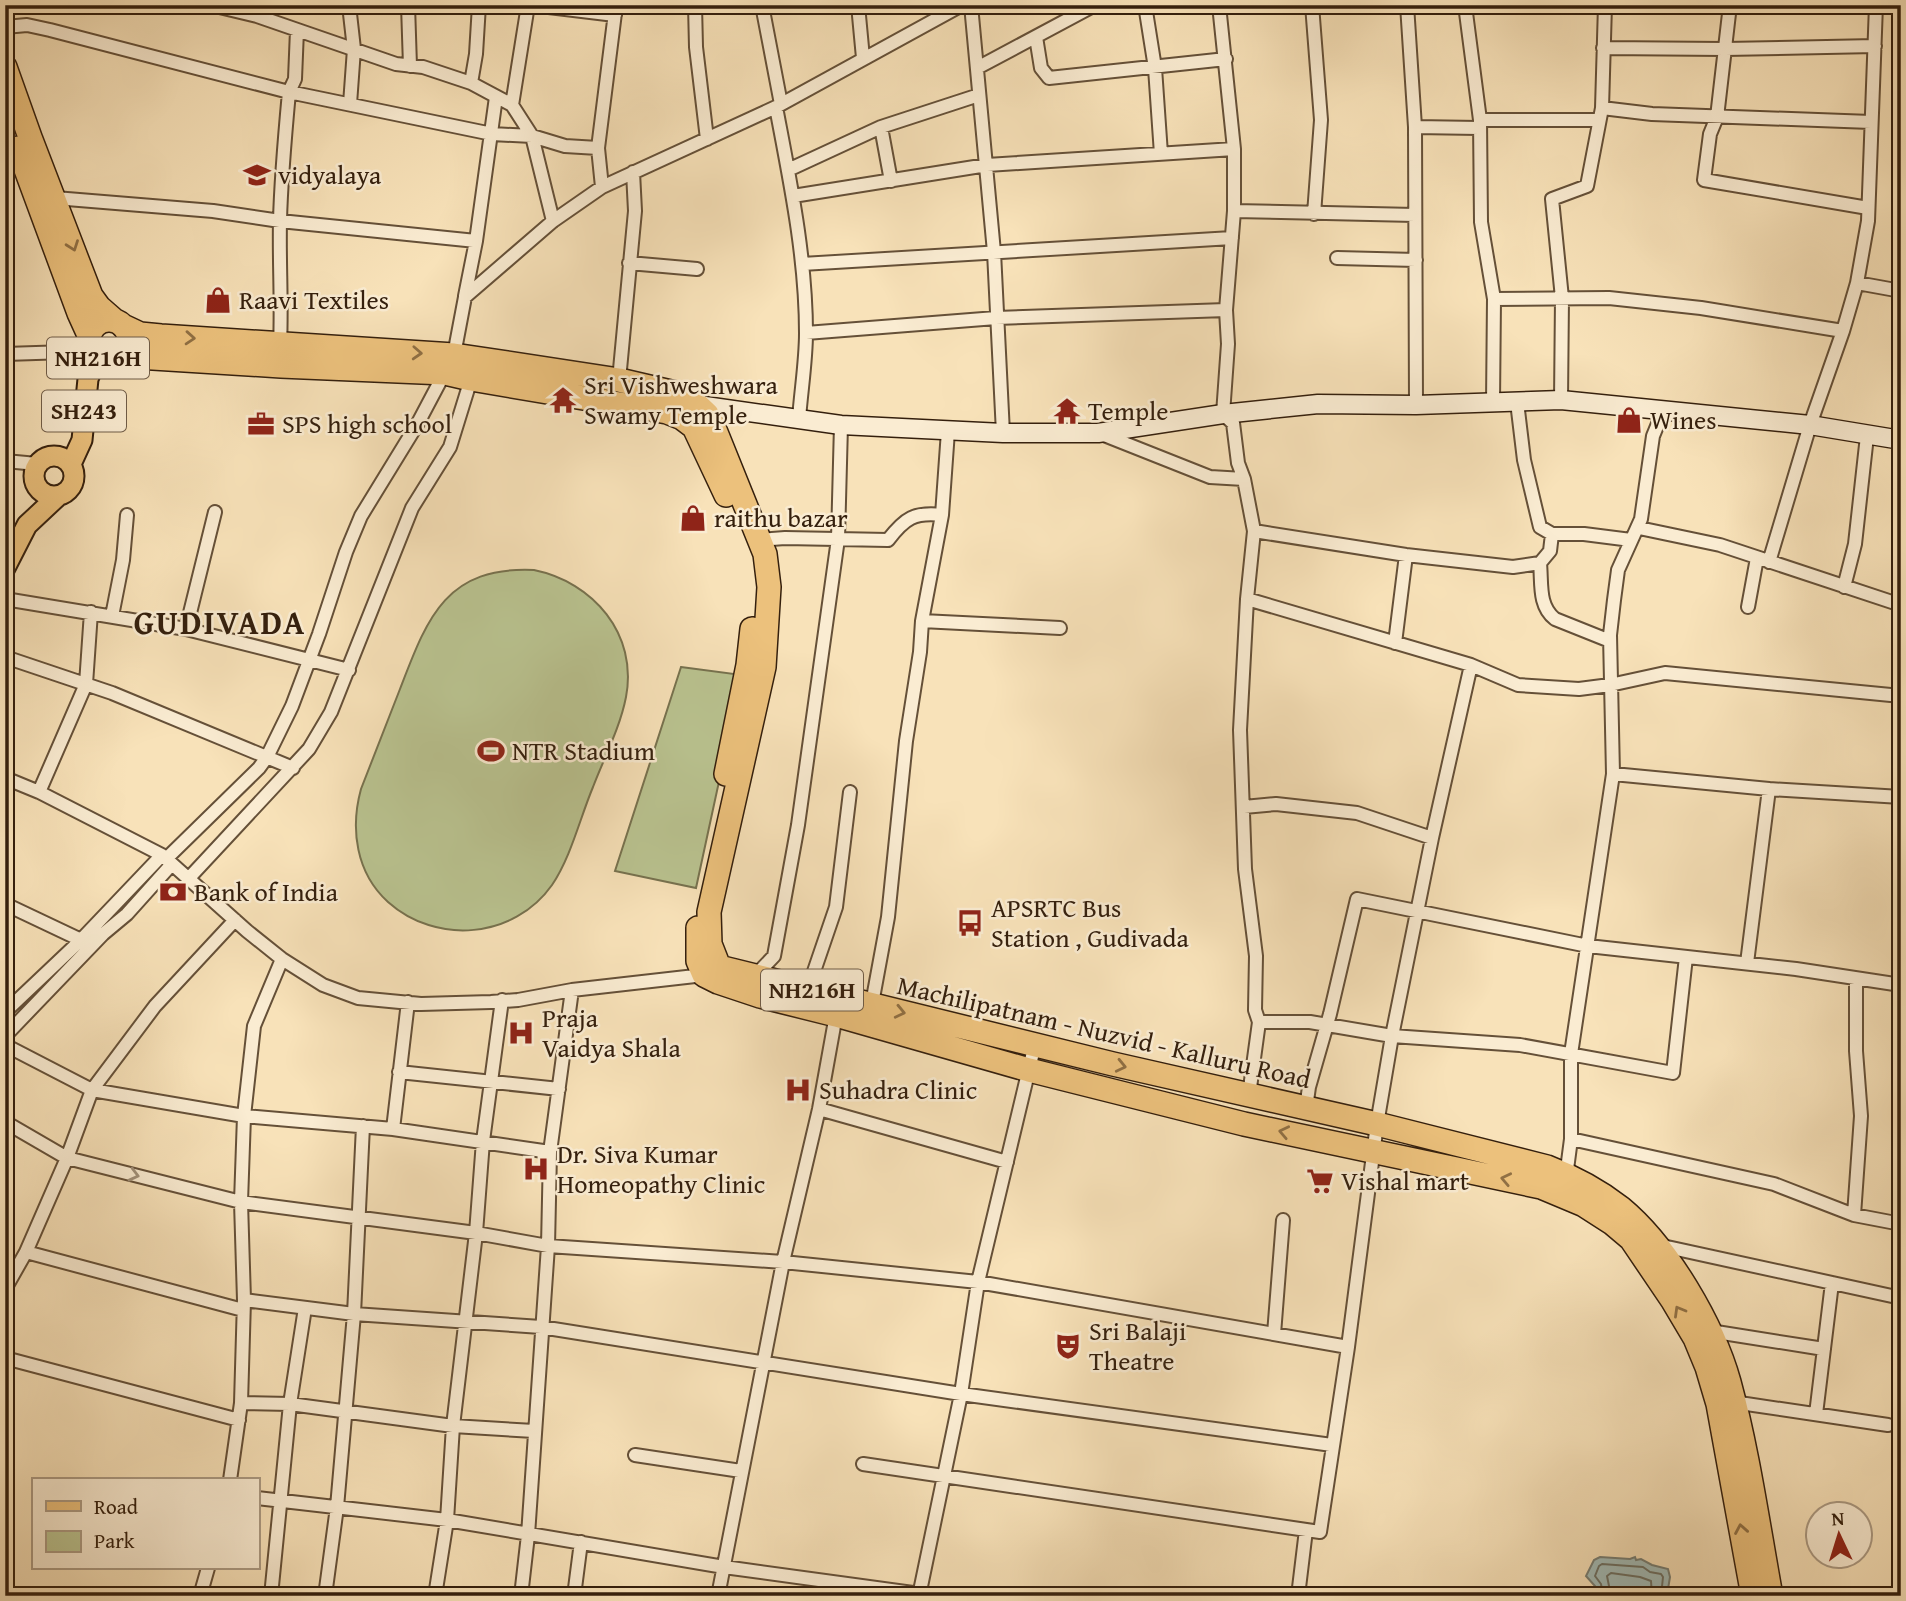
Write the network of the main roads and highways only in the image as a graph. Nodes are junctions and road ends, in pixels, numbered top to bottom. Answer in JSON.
{"nodes":[{"id":1,"x":5,"y":67,"type":"edge"},
{"id":2,"x":5,"y":114,"type":"edge"},
{"id":3,"x":10,"y":140,"type":"edge"},
{"id":4,"x":119,"y":324,"type":"junction"},
{"id":5,"x":92,"y":347,"type":"junction"},
{"id":6,"x":121,"y":356,"type":"junction"},
{"id":7,"x":449,"y":364,"type":"junction"},
{"id":8,"x":690,"y":411,"type":"junction"},
{"id":9,"x":71,"y":464,"type":"junction"},
{"id":10,"x":35,"y":470,"type":"junction"},
{"id":11,"x":58,"y":496,"type":"junction"},
{"id":12,"x":27,"y":525,"type":"junction"},
{"id":13,"x":5,"y":568,"type":"edge"},
{"id":14,"x":712,"y":971,"type":"junction"},
{"id":15,"x":869,"y":1014,"type":"junction"},
{"id":16,"x":1563,"y":1184,"type":"junction"},
{"id":17,"x":1753,"y":1596,"type":"edge"},
{"id":18,"x":1771,"y":1596,"type":"edge"}],
"edges":[{"from":1,"to":4,"type":"highway","number":"NH216H","one_way":true},
{"from":2,"to":3,"type":"highway","number":"NH216H"},
{"from":3,"to":5,"type":"highway","number":"NH216H"},
{"from":4,"to":5,"type":"highway","number":"NH216H"},
{"from":4,"to":6,"type":"highway","number":"NH216H"},
{"from":4,"to":7,"type":"highway","number":"NH216H","one_way":true},
{"from":5,"to":6,"type":"highway","number":"NH216H"},
{"from":5,"to":9,"type":"main road","number":"SH243"},
{"from":6,"to":7,"type":"highway","number":"NH216H"},
{"from":7,"to":8,"type":"highway","number":"NH216H"},
{"from":7,"to":8,"type":"highway","number":"NH216H"},
{"from":8,"to":14,"type":"highway","number":"NH216H"},
{"from":8,"to":14,"type":"highway"},
{"from":9,"to":10,"type":"main road","number":"SH243"},
{"from":9,"to":11,"type":"main road","number":"SH243"},
{"from":10,"to":11,"type":"main road"},
{"from":10,"to":12,"type":"main road","number":"SH243"},
{"from":11,"to":12,"type":"main road","number":"SH243"},
{"from":12,"to":13,"type":"main road","number":"SH243"},
{"from":14,"to":15,"type":"highway","name":"Machilipatnam - Nuzvid - Kalluru Road","number":"NH216H"},
{"from":14,"to":15,"type":"highway","name":"Machilipatnam - Nuzvid - Kalluru Road","number":"NH216H"},
{"from":16,"to":15,"type":"highway","name":"Machilipatnam - Nuzvid - Kalluru Road","number":"NH216H","one_way":true},
{"from":15,"to":16,"type":"highway","name":"Machilipatnam - Nuzvid - Kalluru Road","number":"NH216H","one_way":true},
{"from":17,"to":16,"type":"highway","name":"Machilipatnam - Nuzvid - Kalluru Road","number":"NH216H","one_way":true},
{"from":16,"to":18,"type":"highway","name":"Machilipatnam - Nuzvid - Kalluru Road","number":"NH216H"}]}
